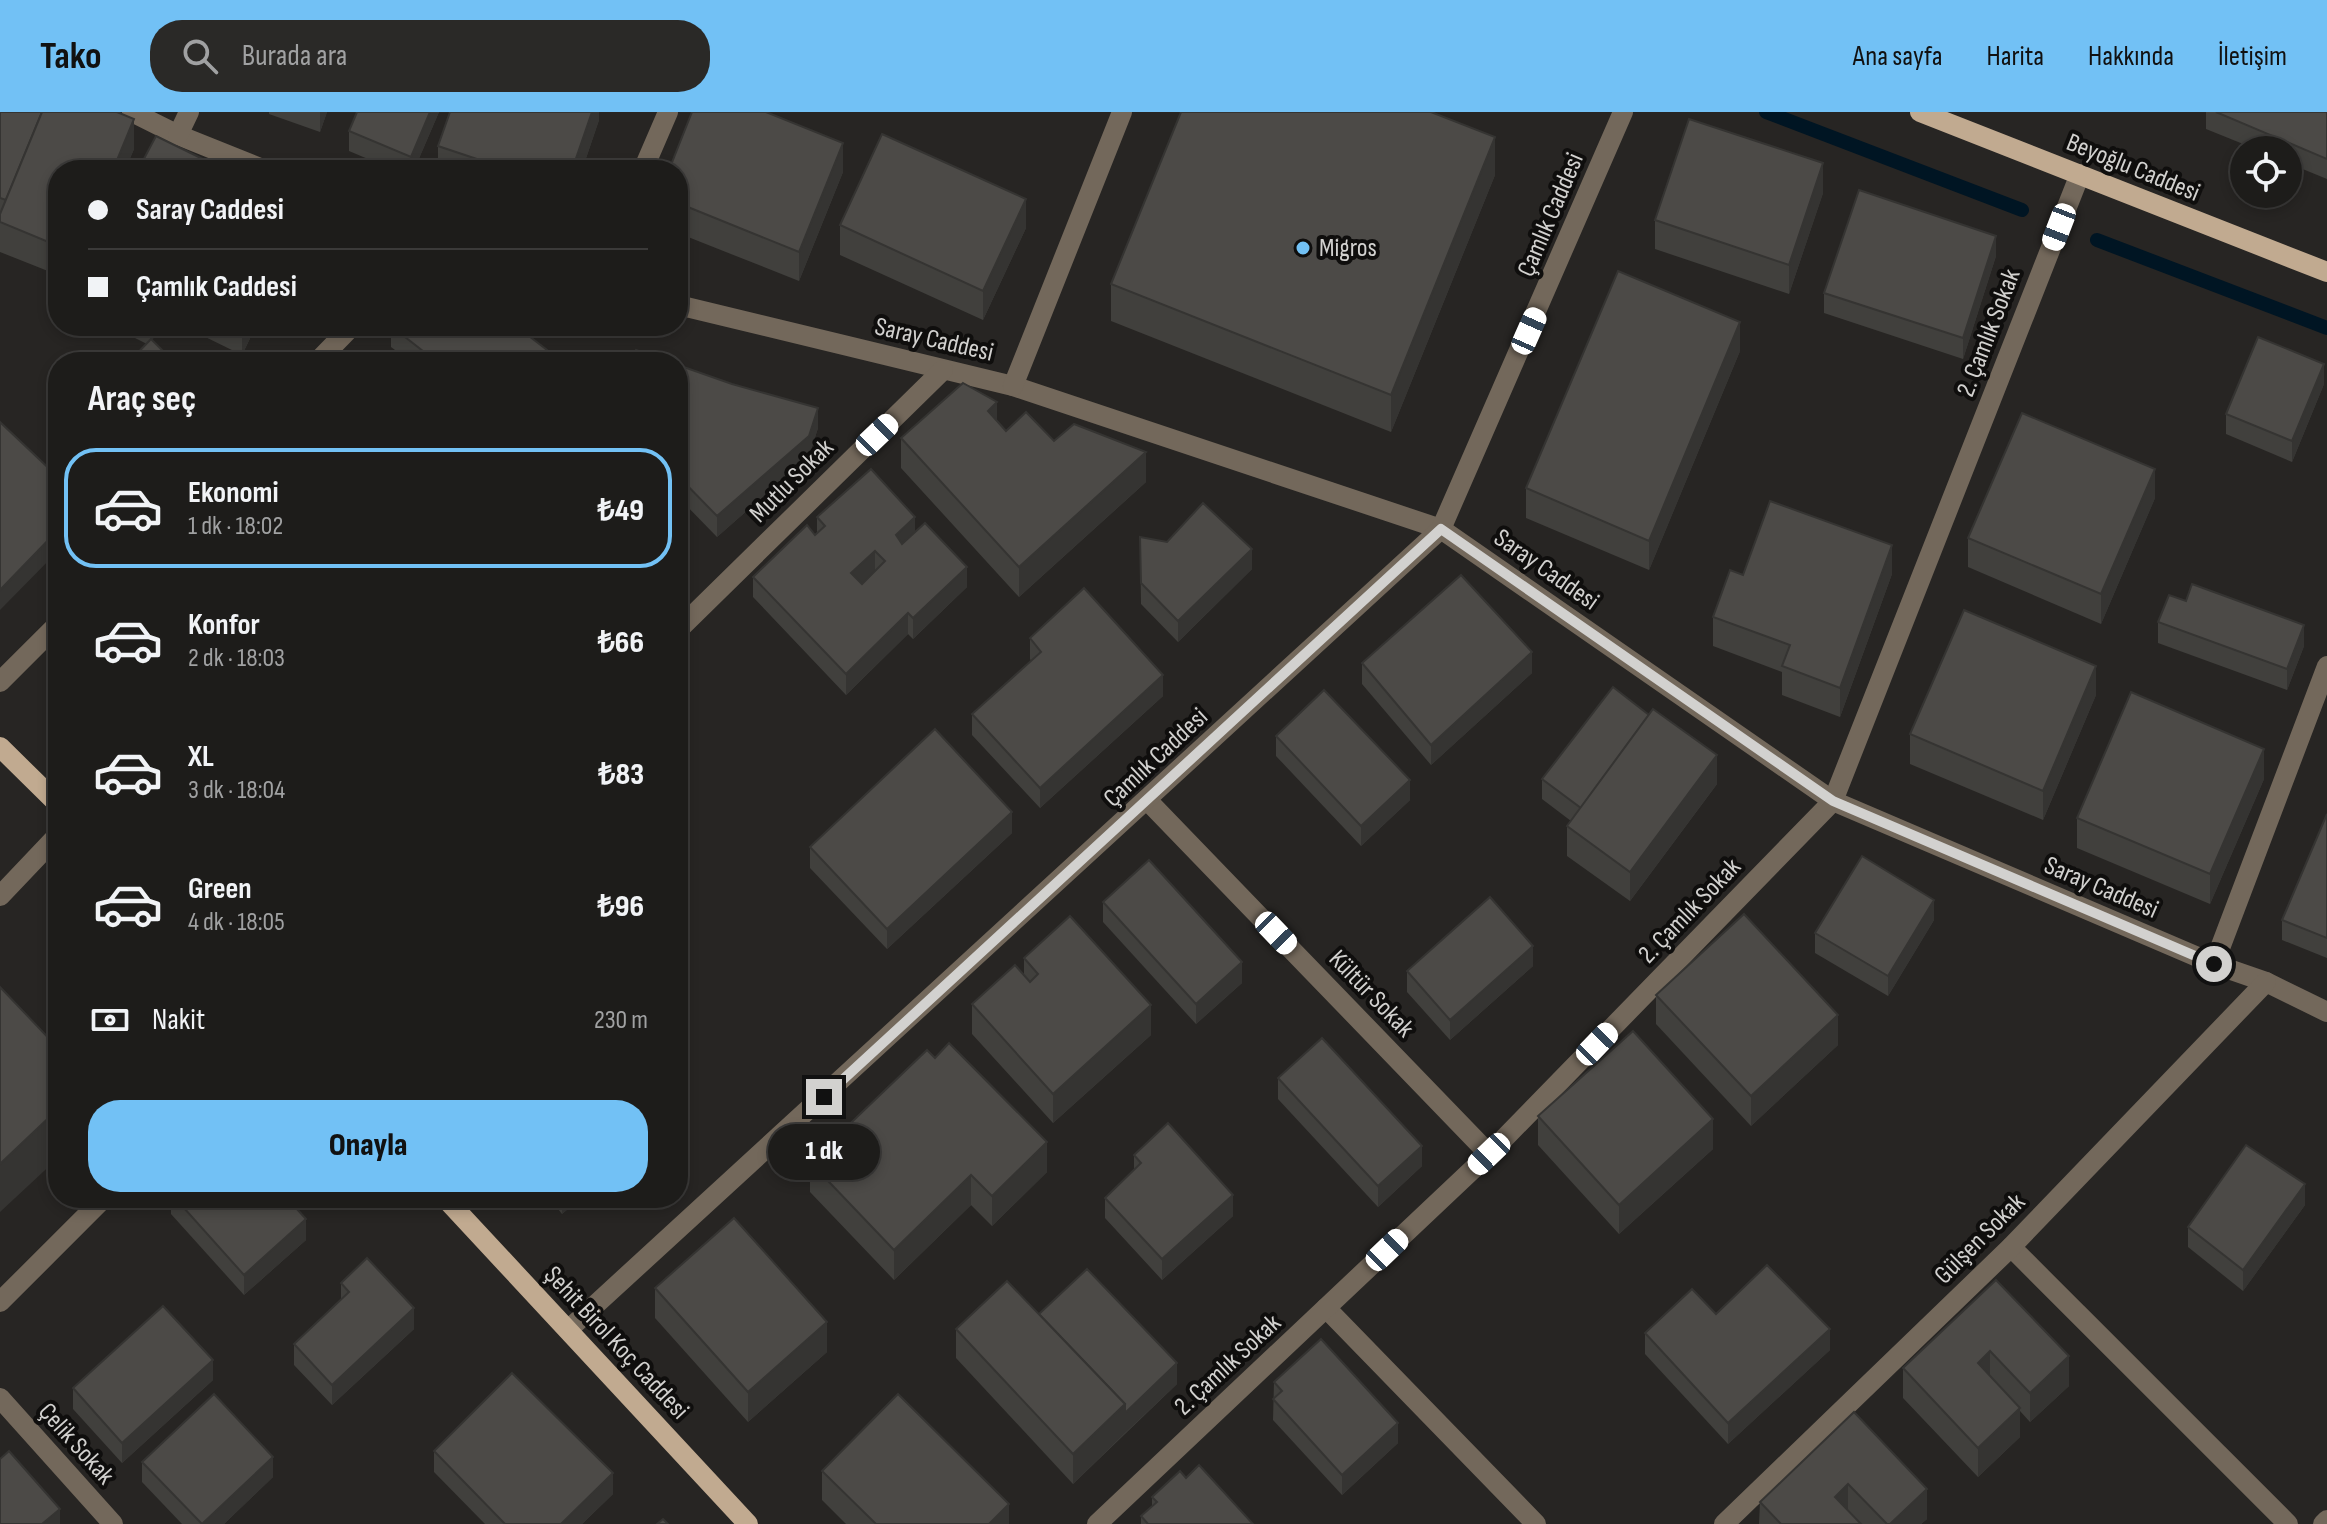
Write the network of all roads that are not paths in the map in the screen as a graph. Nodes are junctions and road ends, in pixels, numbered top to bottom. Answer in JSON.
{"nodes":[{"id":1,"x":132,"y":112,"type":"edge"},
{"id":2,"x":189,"y":112,"type":"edge"},
{"id":3,"x":668,"y":112,"type":"edge"},
{"id":4,"x":1122,"y":112,"type":"edge"},
{"id":5,"x":1623,"y":112,"type":"edge"},
{"id":6,"x":1920,"y":112,"type":"edge"},
{"id":7,"x":178,"y":135,"type":"junction"},
{"id":8,"x":240,"y":160,"type":"edge"},
{"id":9,"x":647,"y":160,"type":"edge"},
{"id":10,"x":2080,"y":174,"type":"junction"},
{"id":11,"x":2327,"y":272,"type":"edge"},
{"id":12,"x":688,"y":307,"type":"edge"},
{"id":13,"x":342,"y":336,"type":"edge"},
{"id":14,"x":327,"y":352,"type":"edge"},
{"id":15,"x":943,"y":370,"type":"junction"},
{"id":16,"x":1013,"y":386,"type":"junction"},
{"id":17,"x":1441,"y":529,"type":"junction"},
{"id":18,"x":688,"y":620,"type":"edge"},
{"id":19,"x":48,"y":634,"type":"edge"},
{"id":20,"x":2327,"y":666,"type":"edge"},
{"id":21,"x":0,"y":682,"type":"edge"},
{"id":22,"x":0,"y":747,"type":"edge"},
{"id":23,"x":48,"y":794,"type":"edge"},
{"id":24,"x":1148,"y":801,"type":"junction"},
{"id":25,"x":1833,"y":801,"type":"junction"},
{"id":26,"x":48,"y":846,"type":"edge"},
{"id":27,"x":0,"y":896,"type":"edge"},
{"id":28,"x":2214,"y":964,"type":"junction"},
{"id":29,"x":2266,"y":982,"type":"junction"},
{"id":30,"x":2327,"y":1012,"type":"edge"},
{"id":31,"x":1489,"y":1154,"type":"junction"},
{"id":32,"x":94,"y":1208,"type":"edge"},
{"id":33,"x":454,"y":1208,"type":"edge"},
{"id":34,"x":2011,"y":1247,"type":"junction"},
{"id":35,"x":0,"y":1302,"type":"edge"},
{"id":36,"x":1326,"y":1308,"type":"junction"},
{"id":37,"x":569,"y":1329,"type":"junction"},
{"id":38,"x":0,"y":1398,"type":"edge"},
{"id":39,"x":2327,"y":1520,"type":"edge"},
{"id":40,"x":113,"y":1524,"type":"edge"},
{"id":41,"x":748,"y":1524,"type":"edge"},
{"id":42,"x":1097,"y":1524,"type":"edge"},
{"id":43,"x":1536,"y":1524,"type":"edge"},
{"id":44,"x":1724,"y":1524,"type":"edge"},
{"id":45,"x":2288,"y":1524,"type":"edge"},
{"id":46,"x":2323,"y":1524,"type":"edge"}],
"edges":[{"from":1,"to":7,"type":"street"},
{"from":2,"to":7,"type":"street"},
{"from":3,"to":9,"type":"street"},
{"from":4,"to":16,"type":"street"},
{"from":5,"to":17,"type":"street","name":"Çamlık Caddesi"},
{"from":6,"to":10,"type":"main road","name":"Beyoğlu Caddesi"},
{"from":7,"to":8,"type":"street"},
{"from":10,"to":11,"type":"main road","name":"Beyoğlu Caddesi"},
{"from":10,"to":25,"type":"street","name":"2. Çamlık Sokak"},
{"from":12,"to":15,"type":"street","name":"Saray Caddesi"},
{"from":13,"to":14,"type":"street"},
{"from":15,"to":16,"type":"street","name":"Saray Caddesi"},
{"from":15,"to":18,"type":"street","name":"Mutlu Sokak"},
{"from":16,"to":17,"type":"street","name":"Saray Caddesi"},
{"from":17,"to":24,"type":"street","name":"Çamlık Caddesi"},
{"from":17,"to":25,"type":"street","name":"Saray Caddesi"},
{"from":19,"to":21,"type":"street"},
{"from":20,"to":28,"type":"street"},
{"from":22,"to":23,"type":"main road"},
{"from":24,"to":31,"type":"street","name":"Kültür Sokak"},
{"from":24,"to":37,"type":"street","name":"Çamlık Caddesi"},
{"from":25,"to":28,"type":"street","name":"Saray Caddesi"},
{"from":25,"to":31,"type":"street","name":"2. Çamlık Sokak"},
{"from":26,"to":27,"type":"street"},
{"from":28,"to":29,"type":"street","name":"Saray Caddesi"},
{"from":29,"to":30,"type":"street","name":"Saray Caddesi"},
{"from":29,"to":34,"type":"street","name":"Gülşen Sokak"},
{"from":31,"to":36,"type":"street","name":"2. Çamlık Sokak"},
{"from":32,"to":35,"type":"street"},
{"from":33,"to":37,"type":"main road","name":"Şehit Birol Koç Caddesi"},
{"from":34,"to":44,"type":"street","name":"Gülşen Sokak"},
{"from":34,"to":45,"type":"street"},
{"from":36,"to":42,"type":"street","name":"2. Çamlık Sokak"},
{"from":36,"to":43,"type":"street"},
{"from":37,"to":41,"type":"main road","name":"Şehit Birol Koç Caddesi"},
{"from":38,"to":40,"type":"street","name":"Çelik Sokak"},
{"from":39,"to":46,"type":"street"}]}
